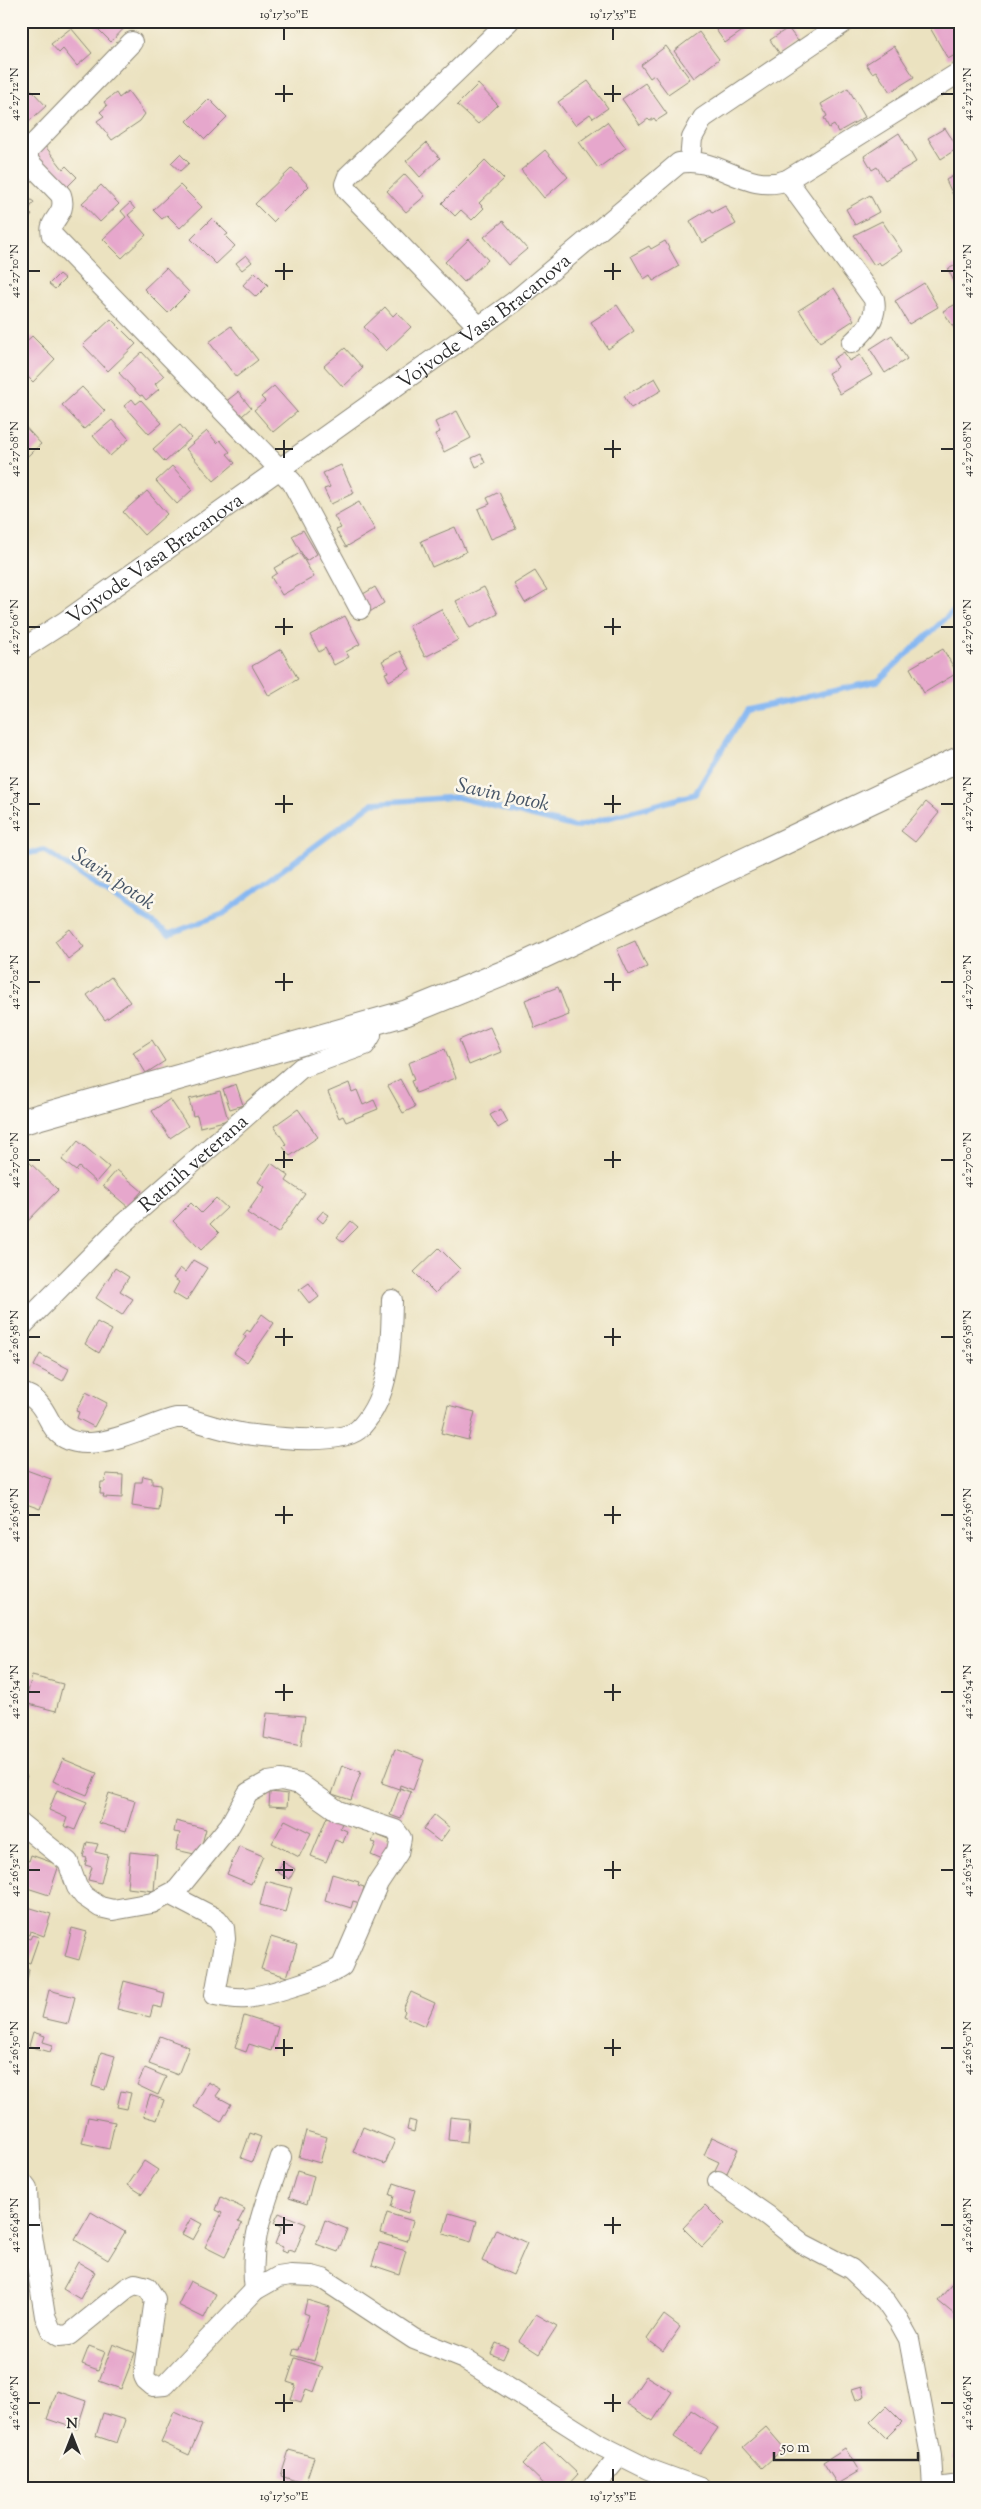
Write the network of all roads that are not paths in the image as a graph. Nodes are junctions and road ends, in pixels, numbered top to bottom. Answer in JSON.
{"nodes":[{"id":1,"x":509,"y":21,"type":"edge"},
{"id":2,"x":846,"y":21,"type":"edge"},
{"id":3,"x":132,"y":42,"type":"dead end"},
{"id":4,"x":960,"y":72,"type":"edge"},
{"id":5,"x":690,"y":161,"type":"junction"},
{"id":6,"x":787,"y":180,"type":"junction"},
{"id":7,"x":479,"y":327,"type":"junction"},
{"id":8,"x":852,"y":343,"type":"dead end"},
{"id":9,"x":279,"y":470,"type":"junction"},
{"id":10,"x":360,"y":608,"type":"dead end"},
{"id":11,"x":21,"y":650,"type":"edge"},
{"id":12,"x":960,"y":759,"type":"edge"},
{"id":13,"x":371,"y":1023,"type":"junction"},
{"id":14,"x":21,"y":1122,"type":"edge"},
{"id":15,"x":392,"y":1300,"type":"dead end"},
{"id":16,"x":21,"y":1327,"type":"edge"},
{"id":17,"x":21,"y":1393,"type":"edge"},
{"id":18,"x":21,"y":1824,"type":"edge"},
{"id":19,"x":170,"y":1895,"type":"junction"},
{"id":20,"x":281,"y":2156,"type":"dead end"},
{"id":21,"x":21,"y":2181,"type":"edge"},
{"id":22,"x":718,"y":2182,"type":"dead end"},
{"id":23,"x":255,"y":2290,"type":"junction"},
{"id":24,"x":620,"y":2455,"type":"junction"},
{"id":25,"x":960,"y":2485,"type":"edge"},
{"id":26,"x":593,"y":2488,"type":"edge"},
{"id":27,"x":700,"y":2488,"type":"edge"},
{"id":28,"x":935,"y":2488,"type":"edge"}],
"edges":[{"from":1,"to":7,"type":"street"},
{"from":2,"to":5,"type":"street"},
{"from":3,"to":9,"type":"street"},
{"from":4,"to":6,"type":"street"},
{"from":5,"to":6,"type":"street"},
{"from":5,"to":7,"type":"street","name":"Vojvode Vasa Bracanova"},
{"from":6,"to":8,"type":"street"},
{"from":7,"to":9,"type":"street","name":"Vojvode Vasa Bracanova"},
{"from":9,"to":10,"type":"street"},
{"from":9,"to":11,"type":"street","name":"Vojvode Vasa Bracanova"},
{"from":12,"to":13,"type":"street"},
{"from":13,"to":14,"type":"street"},
{"from":13,"to":16,"type":"street","name":"Ratnih veterana"},
{"from":15,"to":17,"type":"street"},
{"from":18,"to":19,"type":"street"},
{"from":19,"to":19,"type":"street"},
{"from":20,"to":23,"type":"street"},
{"from":21,"to":23,"type":"street"},
{"from":22,"to":28,"type":"street"},
{"from":23,"to":24,"type":"street"},
{"from":24,"to":26,"type":"street"},
{"from":24,"to":27,"type":"street"},
{"from":25,"to":28,"type":"street"}]}
